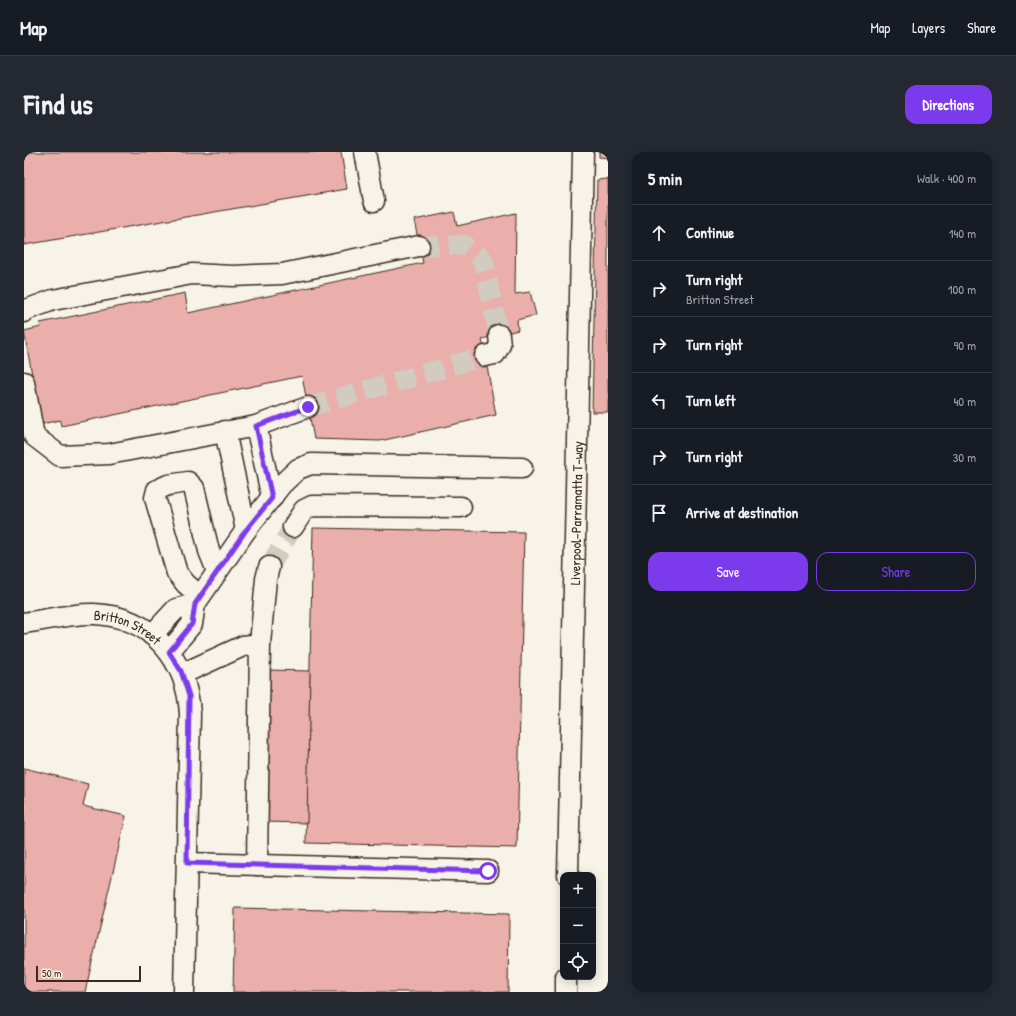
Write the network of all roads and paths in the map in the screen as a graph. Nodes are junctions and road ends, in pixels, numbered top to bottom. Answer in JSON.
{"nodes":[{"id":1,"x":365,"y":152,"type":"edge"},
{"id":2,"x":582,"y":152,"type":"edge"},
{"id":3,"x":374,"y":202,"type":"dead end"},
{"id":4,"x":419,"y":246,"type":"tunnel mouth"},
{"id":5,"x":24,"y":312,"type":"edge"},
{"id":6,"x":499,"y":335,"type":"tunnel mouth"},
{"id":7,"x":485,"y":356,"type":"tunnel mouth"},
{"id":8,"x":24,"y":382,"type":"edge"},
{"id":9,"x":308,"y":407,"type":"tunnel mouth"},
{"id":10,"x":256,"y":426,"type":"junction"},
{"id":11,"x":225,"y":432,"type":"junction"},
{"id":12,"x":522,"y":468,"type":"dead end"},
{"id":13,"x":272,"y":498,"type":"junction"},
{"id":14,"x":461,"y":507,"type":"dead end"},
{"id":15,"x":293,"y":527,"type":"tunnel mouth"},
{"id":16,"x":246,"y":530,"type":"junction"},
{"id":17,"x":269,"y":567,"type":"tunnel mouth"},
{"id":18,"x":217,"y":571,"type":"junction"},
{"id":19,"x":197,"y":600,"type":"junction"},
{"id":20,"x":24,"y":623,"type":"edge"},
{"id":21,"x":152,"y":635,"type":"junction"},
{"id":22,"x":260,"y":644,"type":"junction"},
{"id":23,"x":169,"y":652,"type":"junction"},
{"id":24,"x":182,"y":674,"type":"junction"},
{"id":25,"x":187,"y":863,"type":"junction"},
{"id":26,"x":257,"y":865,"type":"junction"},
{"id":27,"x":488,"y":871,"type":"dead end"},
{"id":28,"x":568,"y":872,"type":"edge"},
{"id":29,"x":566,"y":980,"type":"edge"},
{"id":30,"x":184,"y":992,"type":"edge"},
{"id":31,"x":566,"y":992,"type":"edge"}],
"edges":[{"from":1,"to":3,"type":"street"},
{"from":2,"to":28,"type":"street","name":"Liverpool–Parramatta T-way"},
{"from":4,"to":5,"type":"street"},
{"from":6,"to":7,"type":"street"},
{"from":8,"to":11,"type":"street"},
{"from":9,"to":10,"type":"street"},
{"from":10,"to":11,"type":"street"},
{"from":10,"to":13,"type":"street"},
{"from":11,"to":16,"type":"street"},
{"from":12,"to":13,"type":"street"},
{"from":13,"to":16,"type":"street"},
{"from":14,"to":15,"type":"street"},
{"from":16,"to":18,"type":"street"},
{"from":17,"to":22,"type":"street"},
{"from":18,"to":19,"type":"street"},
{"from":18,"to":19,"type":"street"},
{"from":19,"to":21,"type":"street"},
{"from":19,"to":23,"type":"street"},
{"from":20,"to":21,"type":"street","name":"Britton Street"},
{"from":21,"to":23,"type":"street","name":"Britton Street"},
{"from":22,"to":24,"type":"street"},
{"from":22,"to":26,"type":"street"},
{"from":23,"to":24,"type":"street","name":"Britton Street"},
{"from":24,"to":25,"type":"street","name":"Britton Street"},
{"from":25,"to":26,"type":"street"},
{"from":25,"to":30,"type":"street","name":"Britton Street"},
{"from":26,"to":27,"type":"street"},
{"from":29,"to":31,"type":"street"}]}
